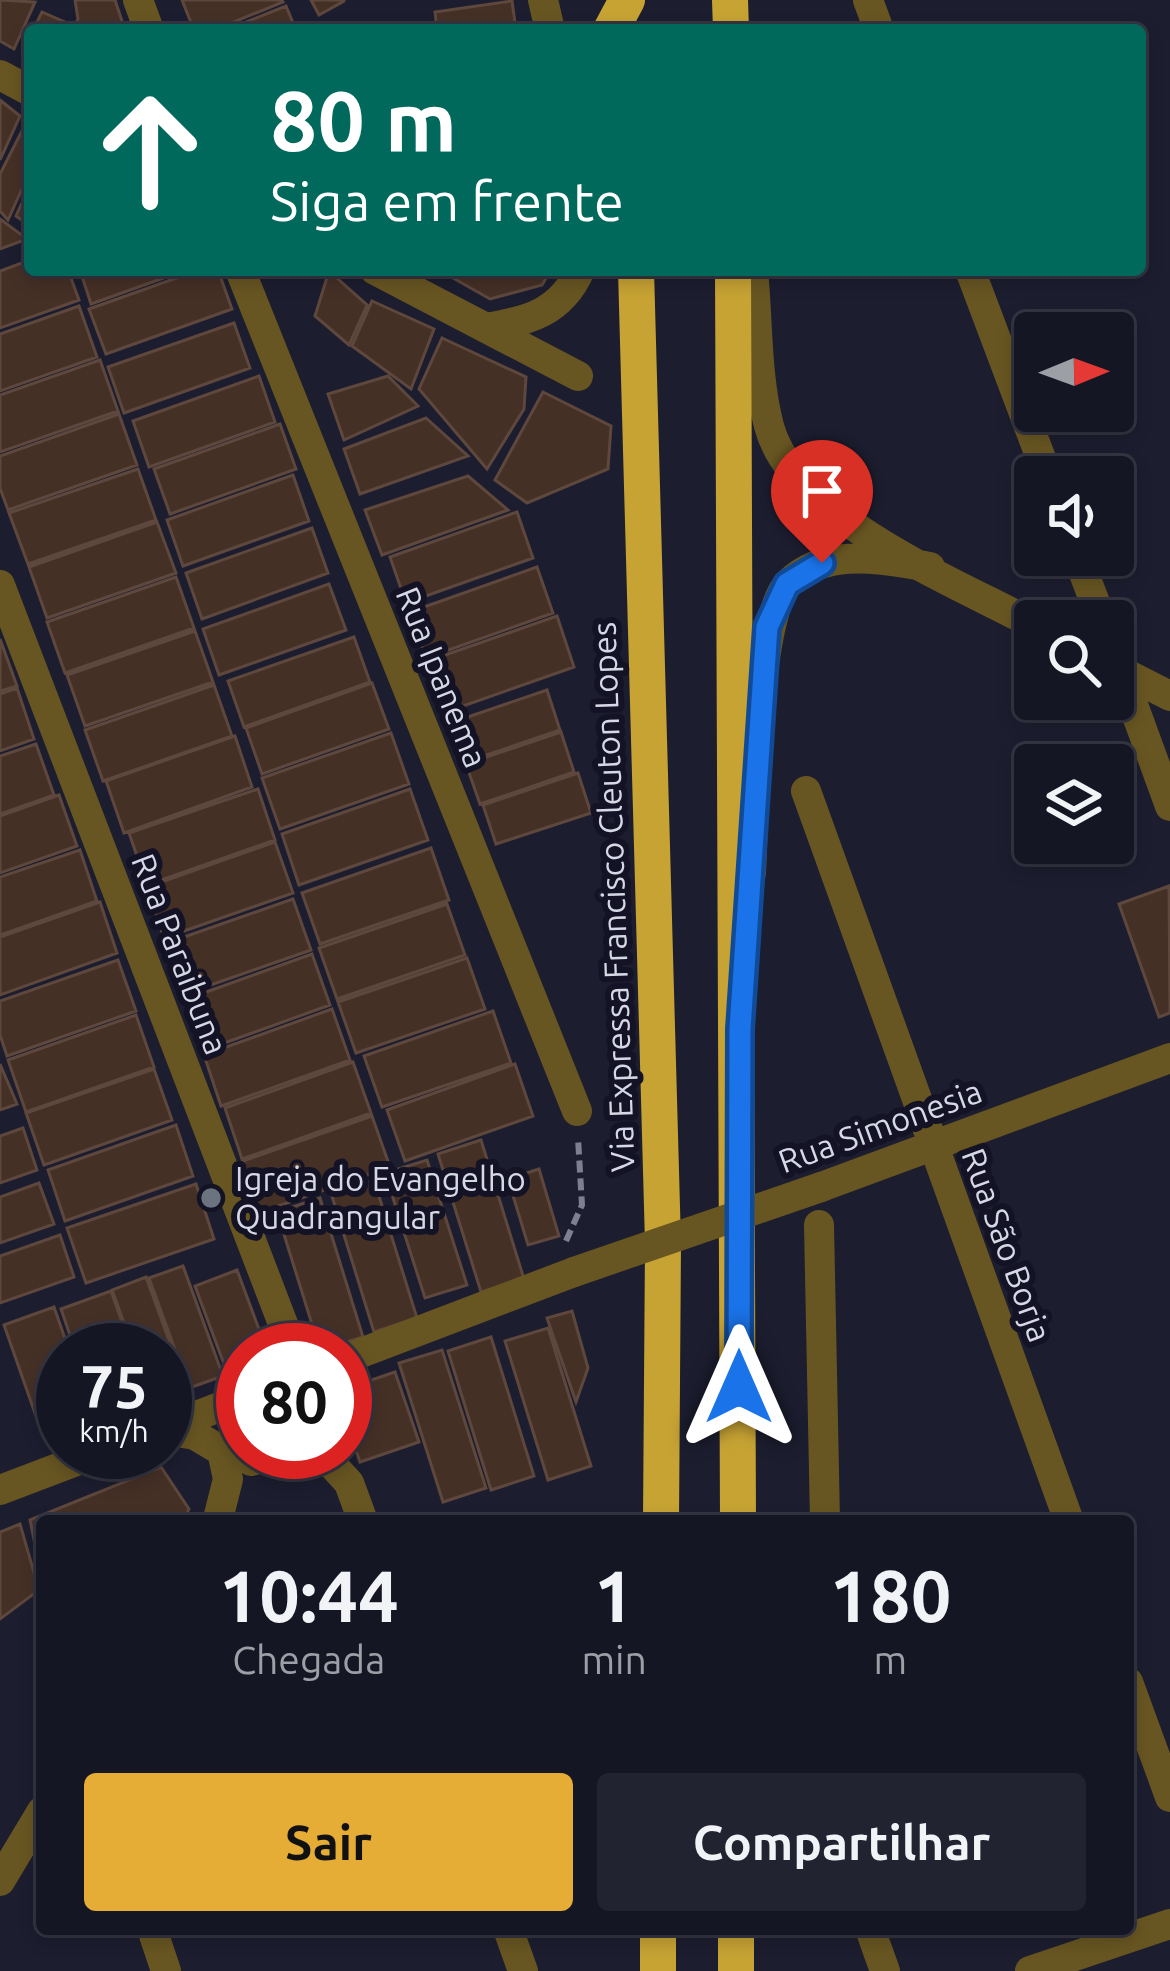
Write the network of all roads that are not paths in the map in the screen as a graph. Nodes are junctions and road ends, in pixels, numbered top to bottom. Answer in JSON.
{"nodes":[{"id":1,"x":242,"y":276,"type":"edge"},
{"id":2,"x":386,"y":276,"type":"edge"},
{"id":3,"x":576,"y":276,"type":"edge"},
{"id":4,"x":636,"y":276,"type":"edge"},
{"id":5,"x":734,"y":276,"type":"edge"},
{"id":6,"x":754,"y":276,"type":"edge"},
{"id":7,"x":972,"y":276,"type":"edge"},
{"id":8,"x":486,"y":328,"type":"junction"},
{"id":9,"x":578,"y":376,"type":"dead end"},
{"id":10,"x":1040,"y":456,"type":"edge"},
{"id":11,"x":930,"y":567,"type":"junction"},
{"id":12,"x":0,"y":585,"type":"edge"},
{"id":13,"x":1014,"y":613,"type":"edge"},
{"id":14,"x":1134,"y":674,"type":"edge"},
{"id":15,"x":1170,"y":696,"type":"edge"},
{"id":16,"x":1134,"y":711,"type":"edge"},
{"id":17,"x":806,"y":790,"type":"dead end"},
{"id":18,"x":1170,"y":806,"type":"edge"},
{"id":19,"x":740,"y":1029,"type":"junction"},
{"id":20,"x":1170,"y":1058,"type":"edge"},
{"id":21,"x":577,"y":1111,"type":"road end"},
{"id":22,"x":932,"y":1144,"type":"junction"},
{"id":23,"x":819,"y":1225,"type":"dead end"},
{"id":24,"x":283,"y":1323,"type":"edge"},
{"id":25,"x":372,"y":1349,"type":"edge"},
{"id":26,"x":192,"y":1434,"type":"edge"},
{"id":27,"x":36,"y":1476,"type":"edge"},
{"id":28,"x":241,"y":1479,"type":"edge"},
{"id":29,"x":345,"y":1479,"type":"edge"},
{"id":30,"x":0,"y":1490,"type":"edge"},
{"id":31,"x":219,"y":1515,"type":"edge"},
{"id":32,"x":220,"y":1515,"type":"edge"},
{"id":33,"x":361,"y":1515,"type":"edge"},
{"id":34,"x":661,"y":1515,"type":"edge"},
{"id":35,"x":738,"y":1515,"type":"edge"},
{"id":36,"x":825,"y":1515,"type":"edge"},
{"id":37,"x":1068,"y":1515,"type":"edge"},
{"id":38,"x":1134,"y":1698,"type":"edge"},
{"id":39,"x":1170,"y":1797,"type":"edge"},
{"id":40,"x":36,"y":1821,"type":"edge"},
{"id":41,"x":0,"y":1881,"type":"edge"},
{"id":42,"x":1170,"y":1924,"type":"edge"},
{"id":43,"x":154,"y":1935,"type":"edge"},
{"id":44,"x":510,"y":1935,"type":"edge"},
{"id":45,"x":658,"y":1935,"type":"edge"},
{"id":46,"x":736,"y":1935,"type":"edge"},
{"id":47,"x":872,"y":1935,"type":"edge"},
{"id":48,"x":166,"y":1971,"type":"edge"},
{"id":49,"x":523,"y":1971,"type":"edge"},
{"id":50,"x":658,"y":1971,"type":"edge"},
{"id":51,"x":736,"y":1971,"type":"edge"},
{"id":52,"x":885,"y":1971,"type":"edge"},
{"id":53,"x":1030,"y":1971,"type":"edge"}],
"edges":[{"from":1,"to":21,"type":"street","name":"Rua Ipanema"},
{"from":2,"to":8,"type":"street"},
{"from":3,"to":8,"type":"street"},
{"from":4,"to":34,"type":"highway","name":"Via Expressa Francisco Cleuton Lopes"},
{"from":5,"to":19,"type":"highway"},
{"from":6,"to":11,"type":"street"},
{"from":7,"to":10,"type":"street"},
{"from":8,"to":9,"type":"street"},
{"from":11,"to":13,"type":"street"},
{"from":11,"to":19,"type":"street"},
{"from":12,"to":24,"type":"street","name":"Rua Paraibuna"},
{"from":14,"to":15,"type":"street"},
{"from":16,"to":18,"type":"street"},
{"from":17,"to":22,"type":"street","name":"Rua São Borja"},
{"from":19,"to":35,"type":"highway"},
{"from":20,"to":22,"type":"street","name":"Rua Simonesia"},
{"from":22,"to":25,"type":"street","name":"Rua Simonesia","bridge":true},
{"from":22,"to":37,"type":"street","name":"Rua São Borja"},
{"from":23,"to":36,"type":"street"},
{"from":26,"to":31,"type":"street"},
{"from":27,"to":30,"type":"street"},
{"from":28,"to":32,"type":"street"},
{"from":29,"to":33,"type":"street"},
{"from":38,"to":39,"type":"street"},
{"from":40,"to":41,"type":"street"},
{"from":42,"to":53,"type":"street"},
{"from":43,"to":48,"type":"street"},
{"from":44,"to":49,"type":"street"},
{"from":45,"to":50,"type":"highway"},
{"from":46,"to":51,"type":"highway"},
{"from":47,"to":52,"type":"street"}]}
